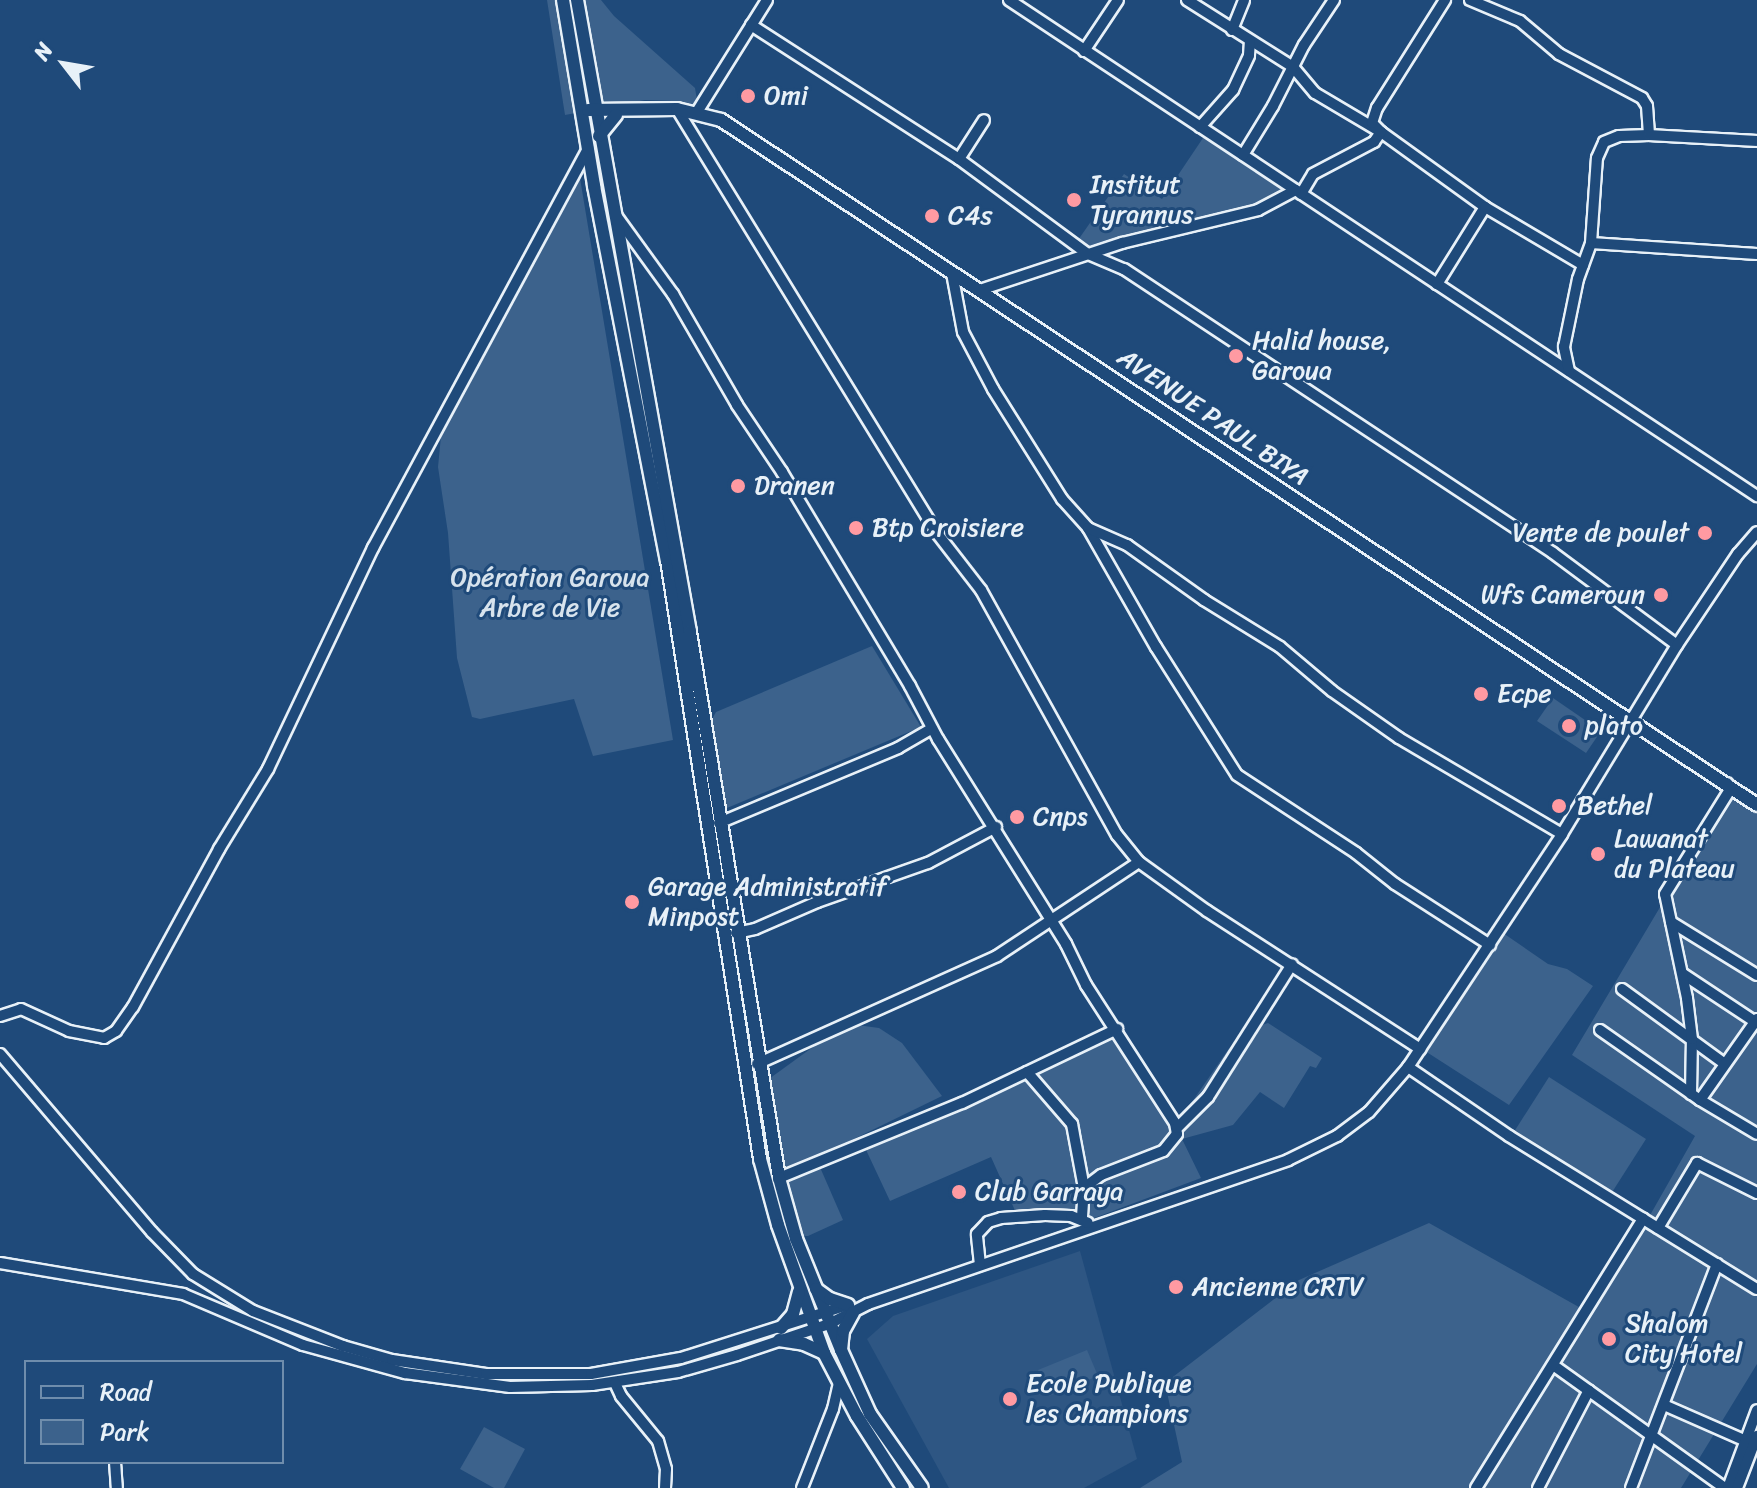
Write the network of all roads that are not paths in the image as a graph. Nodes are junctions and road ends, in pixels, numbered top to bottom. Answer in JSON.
{"nodes":[{"id":1,"x":563,"y":0,"type":"edge"},
{"id":2,"x":577,"y":0,"type":"edge"},
{"id":3,"x":767,"y":0,"type":"edge"},
{"id":4,"x":1009,"y":0,"type":"edge"},
{"id":5,"x":1118,"y":0,"type":"edge"},
{"id":6,"x":1187,"y":0,"type":"edge"},
{"id":7,"x":1244,"y":0,"type":"edge"},
{"id":8,"x":1334,"y":0,"type":"edge"},
{"id":9,"x":1445,"y":0,"type":"edge"},
{"id":10,"x":1470,"y":0,"type":"edge"},
{"id":11,"x":751,"y":25,"type":"junction"},
{"id":12,"x":1232,"y":30,"type":"junction"},
{"id":13,"x":1250,"y":41,"type":"junction"},
{"id":14,"x":1084,"y":51,"type":"junction"},
{"id":15,"x":1293,"y":67,"type":"junction"},
{"id":16,"x":677,"y":109,"type":"junction"},
{"id":17,"x":697,"y":112,"type":"junction"},
{"id":18,"x":622,"y":113,"type":"junction"},
{"id":19,"x":589,"y":115,"type":"junction"},
{"id":20,"x":984,"y":120,"type":"dead end"},
{"id":21,"x":1200,"y":127,"type":"junction"},
{"id":22,"x":1381,"y":132,"type":"junction"},
{"id":23,"x":1649,"y":135,"type":"junction"},
{"id":24,"x":599,"y":136,"type":"junction"},
{"id":25,"x":1757,"y":141,"type":"edge"},
{"id":26,"x":588,"y":148,"type":"junction"},
{"id":27,"x":1243,"y":155,"type":"junction"},
{"id":28,"x":959,"y":159,"type":"junction"},
{"id":29,"x":1298,"y":192,"type":"junction"},
{"id":30,"x":1485,"y":207,"type":"junction"},
{"id":31,"x":612,"y":210,"type":"junction"},
{"id":32,"x":1591,"y":243,"type":"junction"},
{"id":33,"x":1088,"y":254,"type":"junction"},
{"id":34,"x":1757,"y":254,"type":"edge"},
{"id":35,"x":1583,"y":265,"type":"junction"},
{"id":36,"x":952,"y":273,"type":"junction"},
{"id":37,"x":1437,"y":284,"type":"junction"},
{"id":38,"x":980,"y":290,"type":"junction"},
{"id":39,"x":1569,"y":371,"type":"junction"},
{"id":40,"x":1757,"y":496,"type":"edge"},
{"id":41,"x":1088,"y":528,"type":"junction"},
{"id":42,"x":1757,"y":532,"type":"edge"},
{"id":43,"x":1677,"y":645,"type":"junction"},
{"id":44,"x":1631,"y":723,"type":"junction"},
{"id":45,"x":932,"y":728,"type":"junction"},
{"id":46,"x":1731,"y":788,"type":"junction"},
{"id":47,"x":1757,"y":805,"type":"edge"},
{"id":48,"x":719,"y":823,"type":"junction"},
{"id":49,"x":996,"y":827,"type":"junction"},
{"id":50,"x":1562,"y":834,"type":"junction"},
{"id":51,"x":1139,"y":862,"type":"junction"},
{"id":52,"x":1052,"y":922,"type":"junction"},
{"id":53,"x":1671,"y":922,"type":"junction"},
{"id":54,"x":736,"y":933,"type":"junction"},
{"id":55,"x":1490,"y":945,"type":"junction"},
{"id":56,"x":1292,"y":964,"type":"junction"},
{"id":57,"x":1683,"y":974,"type":"junction"},
{"id":58,"x":1757,"y":975,"type":"edge"},
{"id":59,"x":1622,"y":989,"type":"dead end"},
{"id":60,"x":0,"y":1016,"type":"edge"},
{"id":61,"x":1756,"y":1021,"type":"edge"},
{"id":62,"x":1117,"y":1029,"type":"junction"},
{"id":63,"x":1600,"y":1030,"type":"dead end"},
{"id":64,"x":1692,"y":1039,"type":"junction"},
{"id":65,"x":1420,"y":1049,"type":"junction"},
{"id":66,"x":0,"y":1054,"type":"edge"},
{"id":67,"x":757,"y":1064,"type":"junction"},
{"id":68,"x":1725,"y":1064,"type":"junction"},
{"id":69,"x":1408,"y":1067,"type":"junction"},
{"id":70,"x":1027,"y":1072,"type":"junction"},
{"id":71,"x":1696,"y":1097,"type":"junction"},
{"id":72,"x":1177,"y":1128,"type":"junction"},
{"id":73,"x":1757,"y":1134,"type":"edge"},
{"id":74,"x":779,"y":1178,"type":"junction"},
{"id":75,"x":1084,"y":1188,"type":"junction"},
{"id":76,"x":1757,"y":1193,"type":"edge"},
{"id":77,"x":1643,"y":1219,"type":"junction"},
{"id":78,"x":1087,"y":1222,"type":"junction"},
{"id":79,"x":1658,"y":1228,"type":"junction"},
{"id":80,"x":0,"y":1263,"type":"edge"},
{"id":81,"x":1717,"y":1264,"type":"junction"},
{"id":82,"x":980,"y":1265,"type":"junction"},
{"id":83,"x":814,"y":1287,"type":"junction"},
{"id":84,"x":800,"y":1289,"type":"junction"},
{"id":85,"x":1757,"y":1289,"type":"edge"},
{"id":86,"x":851,"y":1309,"type":"junction"},
{"id":87,"x":826,"y":1318,"type":"junction"},
{"id":88,"x":812,"y":1323,"type":"junction"},
{"id":89,"x":780,"y":1334,"type":"junction"},
{"id":90,"x":841,"y":1350,"type":"junction"},
{"id":91,"x":824,"y":1353,"type":"junction"},
{"id":92,"x":1553,"y":1365,"type":"junction"},
{"id":93,"x":839,"y":1382,"type":"junction"},
{"id":94,"x":615,"y":1383,"type":"junction"},
{"id":95,"x":592,"y":1384,"type":"junction"},
{"id":96,"x":1589,"y":1390,"type":"junction"},
{"id":97,"x":1664,"y":1405,"type":"junction"},
{"id":98,"x":1757,"y":1410,"type":"edge"},
{"id":99,"x":1653,"y":1434,"type":"junction"},
{"id":100,"x":1757,"y":1436,"type":"edge"},
{"id":101,"x":1746,"y":1441,"type":"junction"},
{"id":102,"x":115,"y":1464,"type":"edge"},
{"id":103,"x":1734,"y":1487,"type":"edge"},
{"id":104,"x":117,"y":1488,"type":"edge"},
{"id":105,"x":665,"y":1488,"type":"edge"},
{"id":106,"x":802,"y":1488,"type":"edge"},
{"id":107,"x":903,"y":1488,"type":"edge"},
{"id":108,"x":922,"y":1488,"type":"edge"},
{"id":109,"x":1476,"y":1488,"type":"edge"},
{"id":110,"x":1538,"y":1488,"type":"edge"},
{"id":111,"x":1631,"y":1488,"type":"edge"}],
"edges":[{"from":1,"to":19,"type":"main road"},
{"from":2,"to":19,"type":"main road"},
{"from":3,"to":11,"type":"street"},
{"from":4,"to":14,"type":"street"},
{"from":5,"to":14,"type":"street"},
{"from":6,"to":12,"type":"street"},
{"from":7,"to":12,"type":"street"},
{"from":8,"to":15,"type":"street"},
{"from":9,"to":22,"type":"street"},
{"from":10,"to":23,"type":"street"},
{"from":11,"to":17,"type":"street"},
{"from":11,"to":28,"type":"street"},
{"from":12,"to":13,"type":"street"},
{"from":13,"to":15,"type":"street"},
{"from":13,"to":21,"type":"street"},
{"from":14,"to":21,"type":"street"},
{"from":15,"to":22,"type":"street"},
{"from":15,"to":27,"type":"street"},
{"from":16,"to":17,"type":"main road","name":"AVENUE PAUL BIYA"},
{"from":16,"to":18,"type":"main road","name":"AVENUE PAUL BIYA"},
{"from":16,"to":51,"type":"street"},
{"from":17,"to":36,"type":"main road","name":"AVENUE PAUL BIYA"},
{"from":18,"to":19,"type":"main road","name":"AVENUE PAUL BIYA"},
{"from":18,"to":24,"type":"main road"},
{"from":19,"to":24,"type":"main road"},
{"from":19,"to":26,"type":"main road"},
{"from":20,"to":28,"type":"street"},
{"from":21,"to":27,"type":"street"},
{"from":22,"to":29,"type":"street"},
{"from":22,"to":30,"type":"street"},
{"from":23,"to":25,"type":"street"},
{"from":23,"to":32,"type":"street"},
{"from":24,"to":31,"type":"main road"},
{"from":26,"to":60,"type":"street"},
{"from":26,"to":84,"type":"main road"},
{"from":27,"to":29,"type":"street"},
{"from":28,"to":33,"type":"street"},
{"from":29,"to":33,"type":"street"},
{"from":29,"to":37,"type":"street"},
{"from":30,"to":35,"type":"street"},
{"from":30,"to":37,"type":"street"},
{"from":31,"to":45,"type":"street"},
{"from":31,"to":48,"type":"main road"},
{"from":32,"to":34,"type":"street"},
{"from":32,"to":35,"type":"street"},
{"from":33,"to":38,"type":"street"},
{"from":33,"to":43,"type":"street"},
{"from":35,"to":39,"type":"street"},
{"from":36,"to":38,"type":"main road","name":"AVENUE PAUL BIYA"},
{"from":36,"to":41,"type":"street"},
{"from":37,"to":39,"type":"street"},
{"from":38,"to":44,"type":"main road","name":"AVENUE PAUL BIYA"},
{"from":39,"to":40,"type":"street"},
{"from":41,"to":50,"type":"street"},
{"from":41,"to":55,"type":"street"},
{"from":42,"to":43,"type":"street"},
{"from":43,"to":44,"type":"street"},
{"from":44,"to":46,"type":"main road","name":"AVENUE PAUL BIYA"},
{"from":44,"to":50,"type":"street"},
{"from":45,"to":48,"type":"street"},
{"from":45,"to":49,"type":"street"},
{"from":46,"to":47,"type":"main road","name":"AVENUE PAUL BIYA"},
{"from":46,"to":53,"type":"street"},
{"from":48,"to":54,"type":"main road"},
{"from":49,"to":52,"type":"street"},
{"from":49,"to":54,"type":"street"},
{"from":50,"to":55,"type":"street"},
{"from":51,"to":52,"type":"street"},
{"from":51,"to":56,"type":"street"},
{"from":52,"to":62,"type":"street"},
{"from":52,"to":67,"type":"street"},
{"from":53,"to":57,"type":"street"},
{"from":53,"to":58,"type":"street"},
{"from":54,"to":67,"type":"main road"},
{"from":55,"to":65,"type":"street"},
{"from":56,"to":65,"type":"street"},
{"from":56,"to":72,"type":"street"},
{"from":57,"to":61,"type":"street"},
{"from":57,"to":64,"type":"street"},
{"from":59,"to":64,"type":"street"},
{"from":61,"to":68,"type":"street"},
{"from":62,"to":70,"type":"street"},
{"from":62,"to":72,"type":"street"},
{"from":63,"to":71,"type":"street"},
{"from":64,"to":68,"type":"street"},
{"from":64,"to":71,"type":"street"},
{"from":65,"to":69,"type":"street"},
{"from":66,"to":95,"type":"street"},
{"from":67,"to":74,"type":"main road"},
{"from":68,"to":71,"type":"street"},
{"from":69,"to":77,"type":"street"},
{"from":69,"to":78,"type":"street"},
{"from":70,"to":74,"type":"street"},
{"from":70,"to":75,"type":"street"},
{"from":71,"to":73,"type":"street"},
{"from":72,"to":75,"type":"street"},
{"from":74,"to":83,"type":"main road"},
{"from":75,"to":78,"type":"street"},
{"from":76,"to":79,"type":"street"},
{"from":77,"to":79,"type":"street"},
{"from":77,"to":92,"type":"street"},
{"from":78,"to":82,"type":"street"},
{"from":78,"to":82,"type":"street"},
{"from":79,"to":81,"type":"street"},
{"from":80,"to":95,"type":"street"},
{"from":81,"to":85,"type":"street"},
{"from":81,"to":97,"type":"street"},
{"from":82,"to":86,"type":"street"},
{"from":83,"to":86,"type":"main road"},
{"from":83,"to":87,"type":"main road"},
{"from":84,"to":88,"type":"main road"},
{"from":84,"to":89,"type":"main road"},
{"from":86,"to":87,"type":"street"},
{"from":86,"to":90,"type":"main road"},
{"from":87,"to":88,"type":"street"},
{"from":87,"to":90,"type":"main road"},
{"from":88,"to":89,"type":"street"},
{"from":88,"to":91,"type":"main road"},
{"from":89,"to":91,"type":"main road"},
{"from":89,"to":94,"type":"street"},
{"from":89,"to":95,"type":"street"},
{"from":90,"to":108,"type":"main road"},
{"from":91,"to":93,"type":"main road"},
{"from":92,"to":96,"type":"street"},
{"from":92,"to":109,"type":"street"},
{"from":93,"to":106,"type":"street"},
{"from":93,"to":107,"type":"main road"},
{"from":94,"to":95,"type":"street"},
{"from":94,"to":105,"type":"street"},
{"from":96,"to":99,"type":"street"},
{"from":96,"to":110,"type":"street"},
{"from":97,"to":99,"type":"street"},
{"from":97,"to":101,"type":"street"},
{"from":98,"to":101,"type":"street"},
{"from":99,"to":103,"type":"street"},
{"from":99,"to":111,"type":"street"},
{"from":100,"to":103,"type":"street"},
{"from":101,"to":103,"type":"street"},
{"from":102,"to":104,"type":"street"}]}
